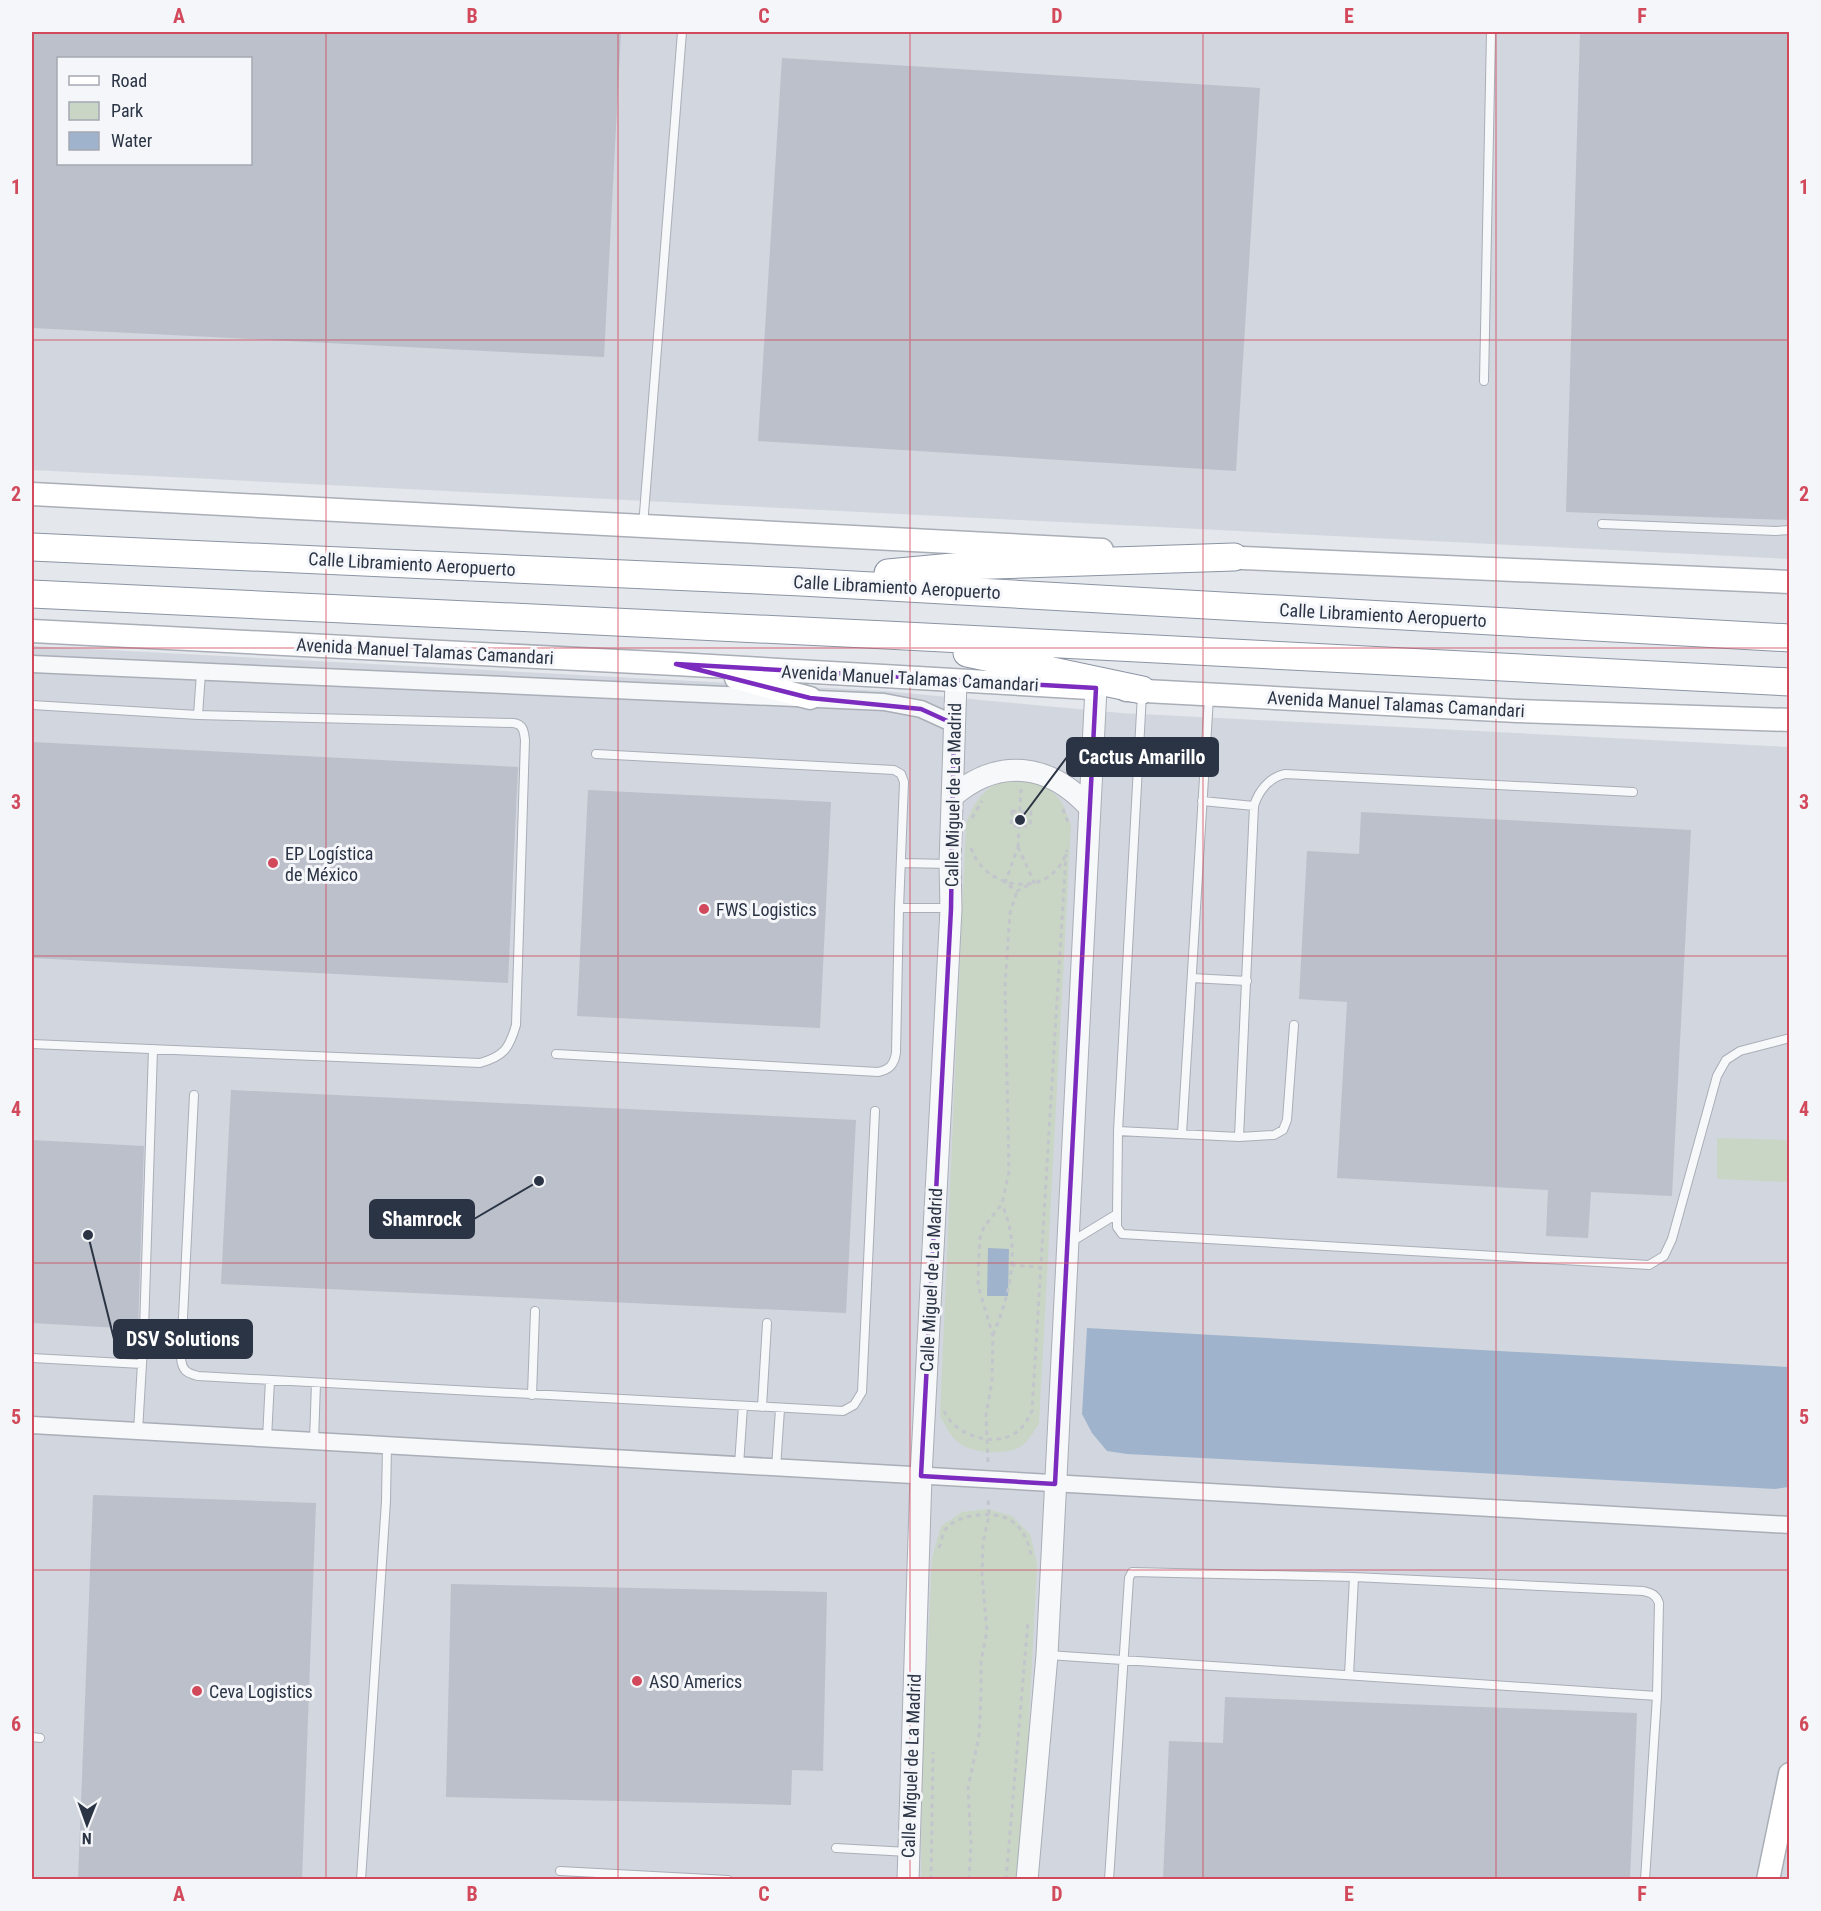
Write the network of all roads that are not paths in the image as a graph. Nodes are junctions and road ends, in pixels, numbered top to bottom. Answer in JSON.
{"nodes":[{"id":1,"x":682,"y":32,"type":"edge"},
{"id":2,"x":1491,"y":32,"type":"edge"},
{"id":3,"x":1484,"y":381,"type":"dead end"},
{"id":4,"x":32,"y":494,"type":"edge"},
{"id":5,"x":1602,"y":524,"type":"dead end"},
{"id":6,"x":643,"y":526,"type":"junction"},
{"id":7,"x":1790,"y":530,"type":"edge"},
{"id":8,"x":32,"y":547,"type":"edge"},
{"id":9,"x":1234,"y":557,"type":"junction"},
{"id":10,"x":801,"y":582,"type":"junction"},
{"id":11,"x":1790,"y":582,"type":"edge"},
{"id":12,"x":32,"y":594,"type":"edge"},
{"id":13,"x":32,"y":632,"type":"edge"},
{"id":14,"x":886,"y":635,"type":"junction"},
{"id":15,"x":1790,"y":639,"type":"edge"},
{"id":16,"x":32,"y":664,"type":"edge"},
{"id":17,"x":676,"y":664,"type":"junction"},
{"id":18,"x":201,"y":673,"type":"junction"},
{"id":19,"x":956,"y":681,"type":"junction"},
{"id":20,"x":1790,"y":682,"type":"edge"},
{"id":21,"x":1096,"y":688,"type":"junction"},
{"id":22,"x":1142,"y":690,"type":"junction"},
{"id":23,"x":1209,"y":694,"type":"junction"},
{"id":24,"x":810,"y":698,"type":"junction"},
{"id":25,"x":32,"y":705,"type":"edge"},
{"id":26,"x":198,"y":715,"type":"junction"},
{"id":27,"x":1790,"y":720,"type":"edge"},
{"id":28,"x":954,"y":724,"type":"junction"},
{"id":29,"x":596,"y":754,"type":"dead end"},
{"id":30,"x":1633,"y":792,"type":"dead end"},
{"id":31,"x":952,"y":797,"type":"junction"},
{"id":32,"x":1202,"y":801,"type":"junction"},
{"id":33,"x":1254,"y":806,"type":"junction"},
{"id":34,"x":1089,"y":807,"type":"junction"},
{"id":35,"x":901,"y":863,"type":"junction"},
{"id":36,"x":950,"y":864,"type":"junction"},
{"id":37,"x":899,"y":908,"type":"junction"},
{"id":38,"x":951,"y":909,"type":"junction"},
{"id":39,"x":1192,"y":978,"type":"junction"},
{"id":40,"x":1247,"y":981,"type":"junction"},
{"id":41,"x":1294,"y":1025,"type":"dead end"},
{"id":42,"x":1790,"y":1038,"type":"edge"},
{"id":43,"x":32,"y":1044,"type":"edge"},
{"id":44,"x":153,"y":1049,"type":"junction"},
{"id":45,"x":556,"y":1054,"type":"dead end"},
{"id":46,"x":194,"y":1095,"type":"dead end"},
{"id":47,"x":874,"y":1112,"type":"dead end"},
{"id":48,"x":1118,"y":1131,"type":"junction"},
{"id":49,"x":1182,"y":1134,"type":"junction"},
{"id":50,"x":1239,"y":1137,"type":"junction"},
{"id":51,"x":1117,"y":1214,"type":"junction"},
{"id":52,"x":1068,"y":1244,"type":"junction"},
{"id":53,"x":535,"y":1311,"type":"dead end"},
{"id":54,"x":767,"y":1323,"type":"dead end"},
{"id":55,"x":32,"y":1358,"type":"edge"},
{"id":56,"x":142,"y":1364,"type":"junction"},
{"id":57,"x":270,"y":1380,"type":"junction"},
{"id":58,"x":316,"y":1383,"type":"junction"},
{"id":59,"x":532,"y":1395,"type":"junction"},
{"id":60,"x":743,"y":1406,"type":"junction"},
{"id":61,"x":762,"y":1407,"type":"junction"},
{"id":62,"x":780,"y":1408,"type":"junction"},
{"id":63,"x":32,"y":1425,"type":"edge"},
{"id":64,"x":138,"y":1431,"type":"junction"},
{"id":65,"x":267,"y":1438,"type":"junction"},
{"id":66,"x":314,"y":1441,"type":"junction"},
{"id":67,"x":387,"y":1445,"type":"junction"},
{"id":68,"x":738,"y":1466,"type":"junction"},
{"id":69,"x":776,"y":1468,"type":"junction"},
{"id":70,"x":921,"y":1476,"type":"junction"},
{"id":71,"x":1055,"y":1484,"type":"junction"},
{"id":72,"x":1790,"y":1526,"type":"edge"},
{"id":73,"x":1354,"y":1577,"type":"junction"},
{"id":74,"x":1047,"y":1655,"type":"junction"},
{"id":75,"x":1123,"y":1659,"type":"junction"},
{"id":76,"x":1349,"y":1675,"type":"junction"},
{"id":77,"x":1657,"y":1696,"type":"junction"},
{"id":78,"x":1790,"y":1774,"type":"edge"},
{"id":79,"x":836,"y":1848,"type":"dead end"},
{"id":80,"x":908,"y":1852,"type":"junction"},
{"id":81,"x":560,"y":1871,"type":"dead end"},
{"id":82,"x":361,"y":1880,"type":"edge"},
{"id":83,"x":728,"y":1880,"type":"edge"},
{"id":84,"x":908,"y":1880,"type":"edge"},
{"id":85,"x":1027,"y":1880,"type":"edge"},
{"id":86,"x":1109,"y":1880,"type":"edge"},
{"id":87,"x":1645,"y":1880,"type":"edge"},
{"id":88,"x":1768,"y":1880,"type":"edge"}],
"edges":[{"from":1,"to":6,"type":"lane"},
{"from":2,"to":3,"type":"lane"},
{"from":4,"to":6,"type":"main road"},
{"from":5,"to":7,"type":"lane"},
{"from":6,"to":9,"type":"main road"},
{"from":8,"to":10,"type":"highway","name":"Calle Libramiento Aeropuerto"},
{"from":9,"to":10,"type":"highway"},
{"from":9,"to":11,"type":"main road"},
{"from":10,"to":15,"type":"highway","name":"Calle Libramiento Aeropuerto"},
{"from":12,"to":14,"type":"highway"},
{"from":13,"to":17,"type":"main road","name":"Avenida Manuel Talamas Camandari"},
{"from":14,"to":20,"type":"highway"},
{"from":14,"to":22,"type":"highway"},
{"from":16,"to":18,"type":"street"},
{"from":17,"to":19,"type":"main road","name":"Avenida Manuel Talamas Camandari"},
{"from":17,"to":24,"type":"main road"},
{"from":18,"to":24,"type":"street"},
{"from":18,"to":26,"type":"lane"},
{"from":19,"to":21,"type":"main road","name":"Avenida Manuel Talamas Camandari"},
{"from":19,"to":28,"type":"street","name":"Calle Miguel de La Madrid"},
{"from":21,"to":22,"type":"main road","name":"Avenida Manuel Talamas Camandari"},
{"from":21,"to":34,"type":"street"},
{"from":22,"to":23,"type":"main road","name":"Avenida Manuel Talamas Camandari"},
{"from":22,"to":48,"type":"lane"},
{"from":23,"to":27,"type":"main road","name":"Avenida Manuel Talamas Camandari"},
{"from":23,"to":32,"type":"lane"},
{"from":24,"to":28,"type":"street"},
{"from":25,"to":26,"type":"lane"},
{"from":26,"to":44,"type":"lane"},
{"from":28,"to":31,"type":"street","name":"Calle Miguel de La Madrid"},
{"from":29,"to":35,"type":"lane"},
{"from":30,"to":33,"type":"lane"},
{"from":31,"to":34,"type":"street"},
{"from":31,"to":36,"type":"street","name":"Calle Miguel de La Madrid"},
{"from":32,"to":33,"type":"lane"},
{"from":32,"to":39,"type":"lane"},
{"from":33,"to":40,"type":"lane"},
{"from":34,"to":52,"type":"street"},
{"from":35,"to":36,"type":"lane"},
{"from":35,"to":37,"type":"lane"},
{"from":36,"to":38,"type":"street","name":"Calle Miguel de La Madrid"},
{"from":37,"to":38,"type":"lane"},
{"from":37,"to":45,"type":"lane"},
{"from":38,"to":70,"type":"street","name":"Calle Miguel de La Madrid"},
{"from":39,"to":40,"type":"lane"},
{"from":39,"to":49,"type":"lane"},
{"from":40,"to":50,"type":"lane"},
{"from":41,"to":50,"type":"lane"},
{"from":42,"to":51,"type":"lane"},
{"from":43,"to":44,"type":"lane"},
{"from":44,"to":56,"type":"lane"},
{"from":46,"to":57,"type":"lane"},
{"from":47,"to":62,"type":"lane"},
{"from":48,"to":49,"type":"lane"},
{"from":48,"to":51,"type":"lane"},
{"from":49,"to":50,"type":"lane"},
{"from":51,"to":52,"type":"lane"},
{"from":52,"to":71,"type":"street"},
{"from":53,"to":59,"type":"lane"},
{"from":54,"to":61,"type":"lane"},
{"from":55,"to":56,"type":"lane"},
{"from":56,"to":64,"type":"lane"},
{"from":57,"to":58,"type":"lane"},
{"from":57,"to":65,"type":"lane"},
{"from":58,"to":59,"type":"lane"},
{"from":58,"to":66,"type":"lane"},
{"from":59,"to":60,"type":"lane"},
{"from":60,"to":61,"type":"lane"},
{"from":60,"to":68,"type":"lane"},
{"from":61,"to":62,"type":"lane"},
{"from":62,"to":69,"type":"lane"},
{"from":63,"to":64,"type":"street"},
{"from":64,"to":65,"type":"street"},
{"from":65,"to":66,"type":"street"},
{"from":66,"to":67,"type":"street"},
{"from":67,"to":68,"type":"street"},
{"from":67,"to":82,"type":"lane"},
{"from":68,"to":69,"type":"street"},
{"from":69,"to":70,"type":"street"},
{"from":70,"to":71,"type":"street"},
{"from":70,"to":80,"type":"street","name":"Calle Miguel de La Madrid"},
{"from":71,"to":72,"type":"street"},
{"from":71,"to":74,"type":"street"},
{"from":73,"to":75,"type":"lane"},
{"from":73,"to":76,"type":"lane"},
{"from":73,"to":77,"type":"lane"},
{"from":74,"to":75,"type":"lane"},
{"from":74,"to":85,"type":"street"},
{"from":75,"to":76,"type":"lane"},
{"from":75,"to":86,"type":"lane"},
{"from":76,"to":77,"type":"lane"},
{"from":77,"to":87,"type":"lane"},
{"from":78,"to":88,"type":"main road"},
{"from":79,"to":80,"type":"lane"},
{"from":80,"to":84,"type":"street","name":"Calle Miguel de La Madrid"},
{"from":81,"to":83,"type":"lane"}]}
